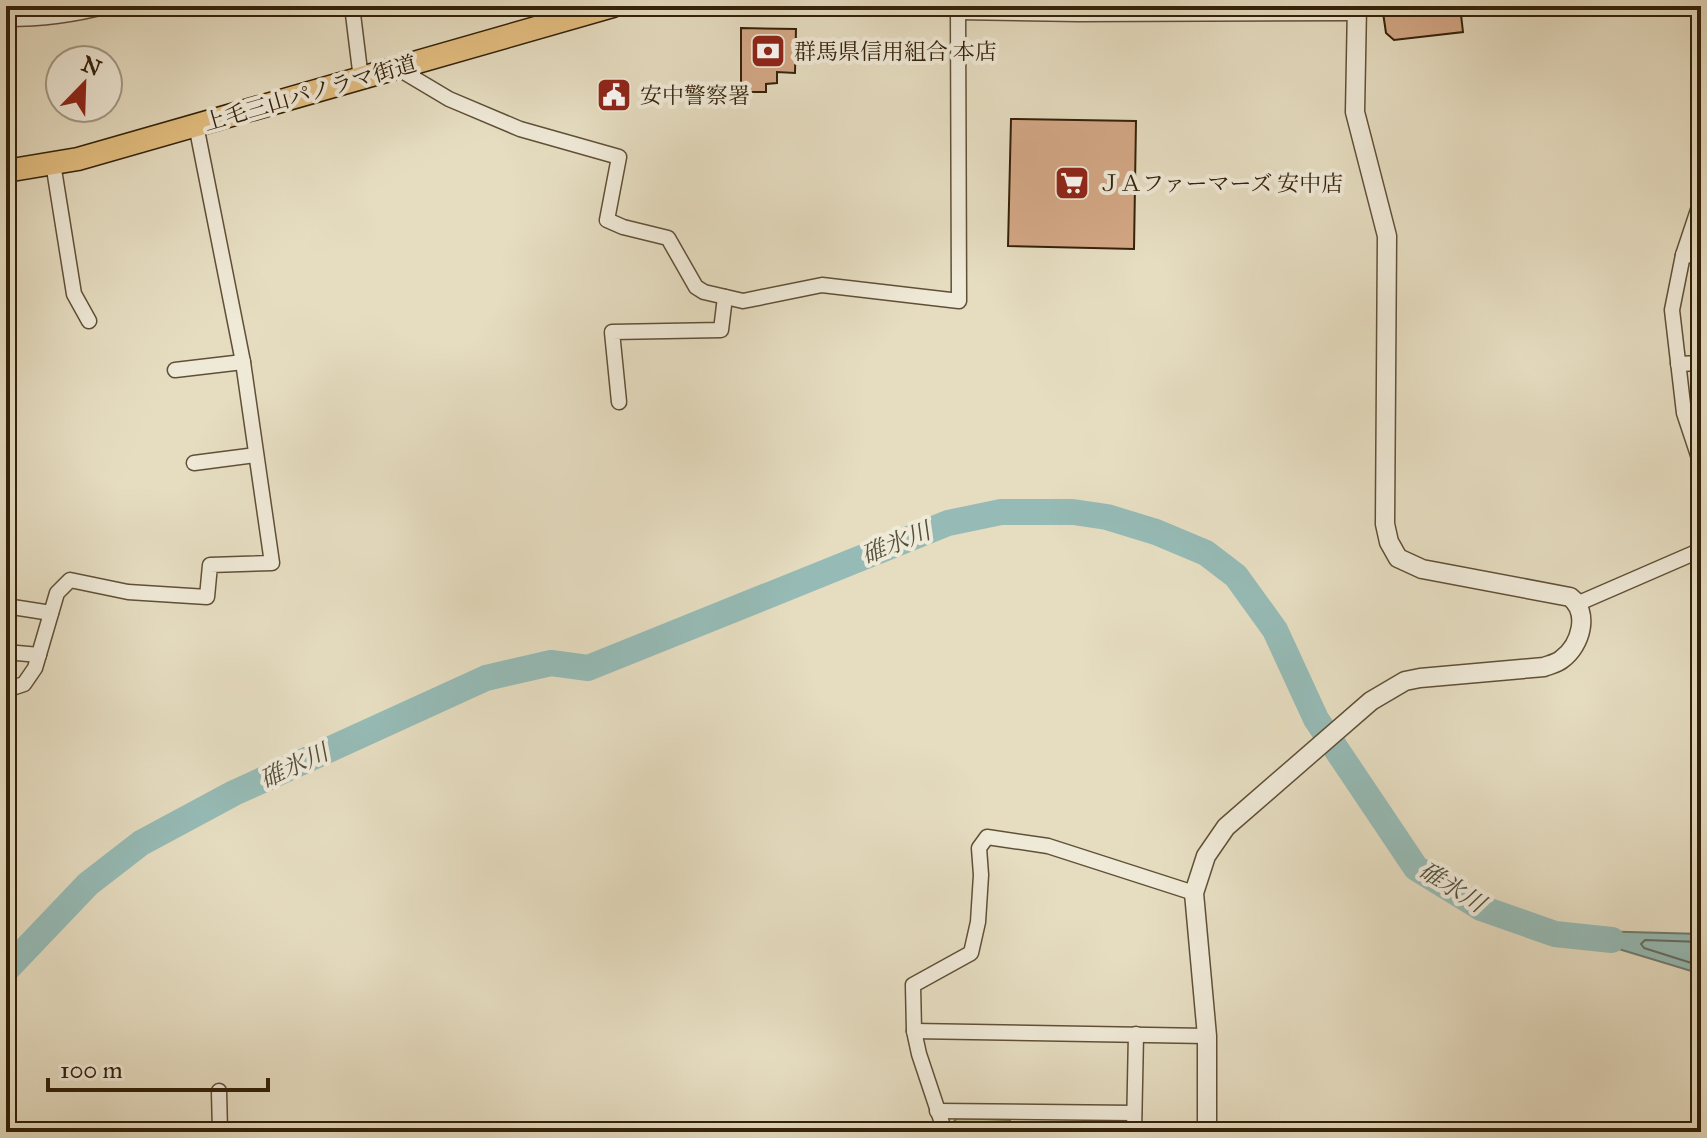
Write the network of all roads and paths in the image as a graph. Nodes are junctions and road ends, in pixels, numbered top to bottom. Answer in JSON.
{"nodes":[{"id":1,"x":107,"y":6,"type":"edge"},
{"id":2,"x":352,"y":6,"type":"edge"},
{"id":3,"x":613,"y":6,"type":"edge"},
{"id":4,"x":958,"y":8,"type":"edge"},
{"id":5,"x":1356,"y":8,"type":"edge"},
{"id":6,"x":1078,"y":9,"type":"edge"},
{"id":7,"x":6,"y":19,"type":"edge"},
{"id":8,"x":397,"y":68,"type":"junction"},
{"id":9,"x":361,"y":79,"type":"junction"},
{"id":10,"x":196,"y":125,"type":"junction"},
{"id":11,"x":53,"y":163,"type":"junction"},
{"id":12,"x":6,"y":171,"type":"edge"},
{"id":13,"x":1701,"y":201,"type":"edge"},
{"id":14,"x":1683,"y":255,"type":"junction"},
{"id":15,"x":1701,"y":256,"type":"edge"},
{"id":16,"x":725,"y":297,"type":"junction"},
{"id":17,"x":89,"y":321,"type":"dead end"},
{"id":18,"x":243,"y":362,"type":"junction"},
{"id":19,"x":1701,"y":363,"type":"edge"},
{"id":20,"x":1678,"y":364,"type":"junction"},
{"id":21,"x":175,"y":370,"type":"dead end"},
{"id":22,"x":619,"y":402,"type":"dead end"},
{"id":23,"x":256,"y":455,"type":"junction"},
{"id":24,"x":194,"y":463,"type":"dead end"},
{"id":25,"x":1701,"y":464,"type":"edge"},
{"id":26,"x":1701,"y":550,"type":"edge"},
{"id":27,"x":1579,"y":603,"type":"junction"},
{"id":28,"x":6,"y":606,"type":"edge"},
{"id":29,"x":51,"y":613,"type":"junction"},
{"id":30,"x":6,"y":652,"type":"edge"},
{"id":31,"x":39,"y":655,"type":"junction"},
{"id":32,"x":6,"y":690,"type":"edge"},
{"id":33,"x":1194,"y":893,"type":"junction"},
{"id":34,"x":914,"y":1031,"type":"junction"},
{"id":35,"x":1136,"y":1034,"type":"junction"},
{"id":36,"x":1207,"y":1036,"type":"junction"},
{"id":37,"x":219,"y":1091,"type":"dead end"},
{"id":38,"x":937,"y":1111,"type":"junction"},
{"id":39,"x":1134,"y":1113,"type":"junction"},
{"id":40,"x":220,"y":1132,"type":"edge"},
{"id":41,"x":945,"y":1132,"type":"edge"},
{"id":42,"x":1134,"y":1132,"type":"edge"},
{"id":43,"x":1207,"y":1132,"type":"edge"}],
"edges":[{"from":1,"to":7,"type":"street"},
{"from":2,"to":9,"type":"street"},
{"from":3,"to":8,"type":"highway","name":"上毛三山パノラマ街道"},
{"from":4,"to":6,"type":"street"},
{"from":4,"to":16,"type":"street"},
{"from":5,"to":6,"type":"street"},
{"from":5,"to":27,"type":"street"},
{"from":8,"to":9,"type":"highway","name":"上毛三山パノラマ街道"},
{"from":8,"to":16,"type":"street"},
{"from":9,"to":10,"type":"highway","name":"上毛三山パノラマ街道"},
{"from":10,"to":11,"type":"highway","name":"上毛三山パノラマ街道"},
{"from":10,"to":18,"type":"street"},
{"from":11,"to":12,"type":"highway","name":"上毛三山パノラマ街道"},
{"from":11,"to":17,"type":"street"},
{"from":13,"to":14,"type":"street"},
{"from":14,"to":15,"type":"street"},
{"from":14,"to":20,"type":"street"},
{"from":16,"to":22,"type":"street"},
{"from":18,"to":21,"type":"street"},
{"from":18,"to":23,"type":"street"},
{"from":19,"to":20,"type":"street"},
{"from":20,"to":25,"type":"street"},
{"from":23,"to":24,"type":"street"},
{"from":23,"to":29,"type":"street"},
{"from":26,"to":27,"type":"street"},
{"from":27,"to":33,"type":"street"},
{"from":28,"to":29,"type":"street"},
{"from":29,"to":31,"type":"street"},
{"from":30,"to":31,"type":"street"},
{"from":31,"to":32,"type":"street"},
{"from":33,"to":34,"type":"street"},
{"from":33,"to":36,"type":"street"},
{"from":34,"to":35,"type":"street"},
{"from":34,"to":38,"type":"street"},
{"from":35,"to":36,"type":"street"},
{"from":35,"to":39,"type":"street"},
{"from":36,"to":43,"type":"street"},
{"from":37,"to":40,"type":"street"},
{"from":38,"to":39,"type":"street"},
{"from":38,"to":41,"type":"street"},
{"from":39,"to":42,"type":"street"}]}
